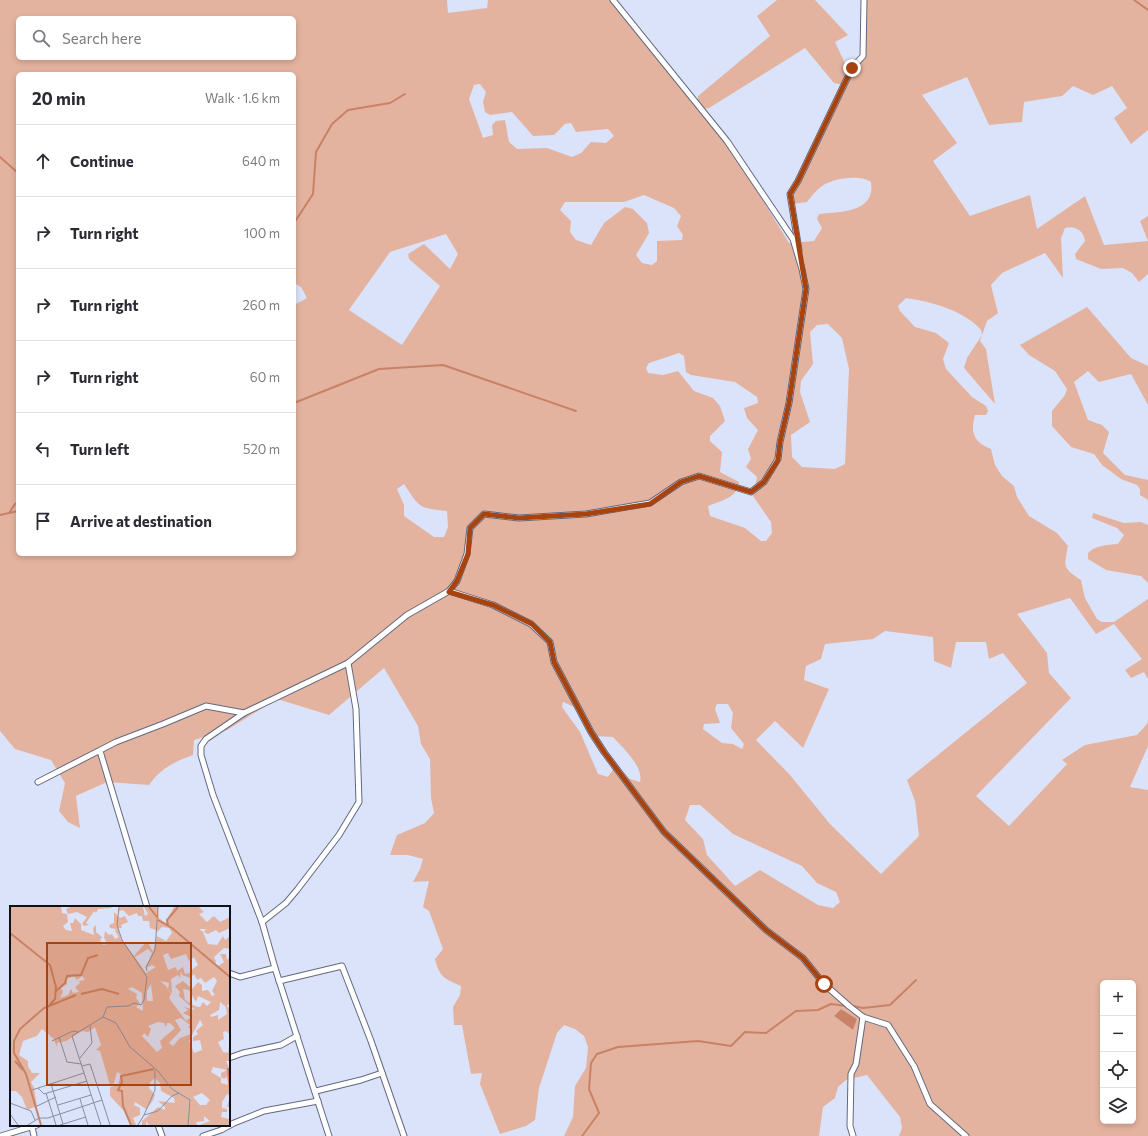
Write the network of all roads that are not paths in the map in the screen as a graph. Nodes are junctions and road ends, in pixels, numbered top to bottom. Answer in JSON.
{"nodes":[{"id":1,"x":613,"y":0,"type":"edge"},
{"id":2,"x":864,"y":0,"type":"edge"},
{"id":3,"x":802,"y":269,"type":"junction"},
{"id":4,"x":449,"y":592,"type":"junction"},
{"id":5,"x":348,"y":663,"type":"junction"},
{"id":6,"x":244,"y":713,"type":"junction"},
{"id":7,"x":100,"y":751,"type":"junction"},
{"id":8,"x":38,"y":782,"type":"dead end"},
{"id":9,"x":147,"y":906,"type":"edge"},
{"id":10,"x":262,"y":922,"type":"junction"},
{"id":11,"x":275,"y":968,"type":"junction"},
{"id":12,"x":230,"y":973,"type":"edge"},
{"id":13,"x":280,"y":981,"type":"junction"},
{"id":14,"x":863,"y":1017,"type":"junction"},
{"id":15,"x":297,"y":1036,"type":"junction"},
{"id":16,"x":230,"y":1058,"type":"edge"},
{"id":17,"x":382,"y":1073,"type":"junction"},
{"id":18,"x":316,"y":1091,"type":"junction"},
{"id":19,"x":318,"y":1101,"type":"junction"},
{"id":20,"x":230,"y":1124,"type":"edge"},
{"id":21,"x":35,"y":1126,"type":"edge"},
{"id":22,"x":158,"y":1126,"type":"edge"},
{"id":23,"x":228,"y":1126,"type":"edge"},
{"id":24,"x":1,"y":1136,"type":"edge"},
{"id":25,"x":34,"y":1136,"type":"edge"},
{"id":26,"x":162,"y":1136,"type":"edge"},
{"id":27,"x":203,"y":1136,"type":"edge"},
{"id":28,"x":329,"y":1136,"type":"edge"},
{"id":29,"x":404,"y":1136,"type":"edge"},
{"id":30,"x":853,"y":1136,"type":"edge"},
{"id":31,"x":966,"y":1136,"type":"edge"}],
"edges":[{"from":1,"to":3,"type":"street"},
{"from":2,"to":3,"type":"street"},
{"from":3,"to":4,"type":"street"},
{"from":4,"to":5,"type":"street"},
{"from":4,"to":14,"type":"street"},
{"from":5,"to":6,"type":"street"},
{"from":5,"to":10,"type":"street"},
{"from":6,"to":7,"type":"street"},
{"from":6,"to":10,"type":"street"},
{"from":7,"to":8,"type":"street"},
{"from":7,"to":9,"type":"street"},
{"from":10,"to":11,"type":"street"},
{"from":11,"to":12,"type":"street"},
{"from":11,"to":13,"type":"street"},
{"from":13,"to":15,"type":"street"},
{"from":13,"to":17,"type":"street"},
{"from":14,"to":30,"type":"street"},
{"from":14,"to":31,"type":"street"},
{"from":15,"to":16,"type":"street"},
{"from":15,"to":18,"type":"street"},
{"from":17,"to":18,"type":"street"},
{"from":17,"to":29,"type":"street"},
{"from":18,"to":19,"type":"street"},
{"from":19,"to":20,"type":"street"},
{"from":19,"to":28,"type":"street"},
{"from":21,"to":24,"type":"street"},
{"from":21,"to":25,"type":"street"},
{"from":22,"to":26,"type":"street"},
{"from":23,"to":27,"type":"street"}]}
